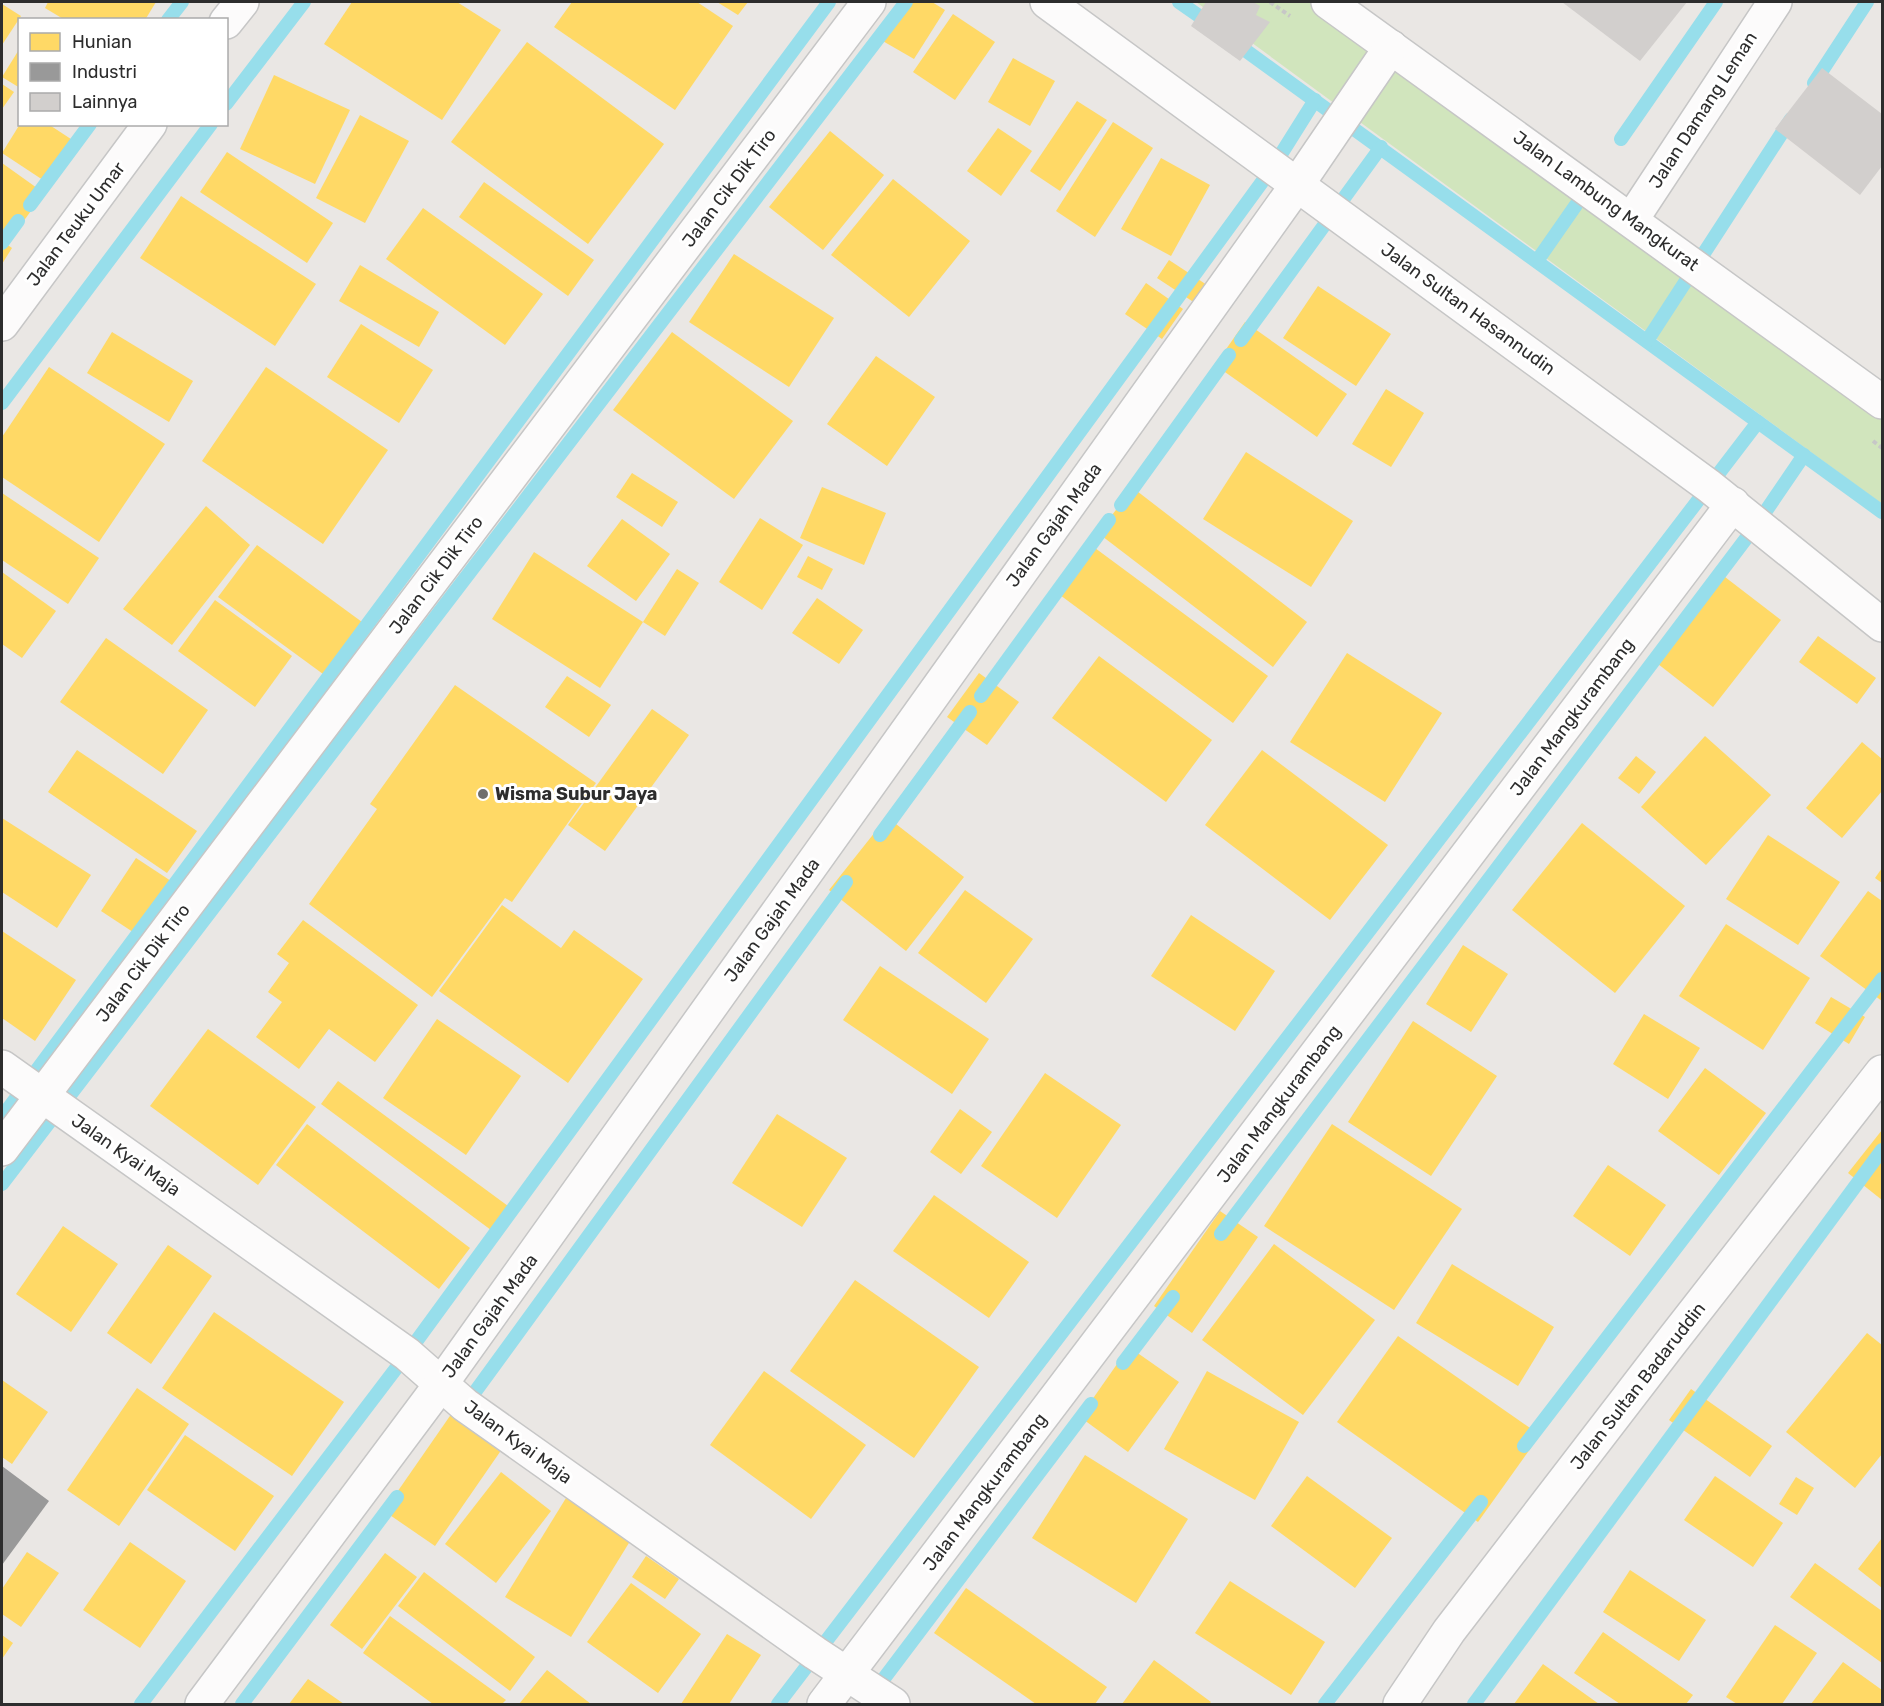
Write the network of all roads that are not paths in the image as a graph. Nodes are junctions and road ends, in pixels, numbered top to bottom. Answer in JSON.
{"nodes":[{"id":1,"x":242,"y":2,"type":"edge"},
{"id":2,"x":869,"y":2,"type":"edge"},
{"id":3,"x":1047,"y":2,"type":"edge"},
{"id":4,"x":1328,"y":2,"type":"edge"},
{"id":5,"x":1775,"y":2,"type":"edge"},
{"id":6,"x":228,"y":20,"type":"edge"},
{"id":7,"x":1391,"y":47,"type":"junction"},
{"id":8,"x":149,"y":126,"type":"edge"},
{"id":9,"x":1297,"y":185,"type":"junction"},
{"id":10,"x":1632,"y":219,"type":"junction"},
{"id":11,"x":2,"y":324,"type":"edge"},
{"id":12,"x":1882,"y":402,"type":"edge"},
{"id":13,"x":1733,"y":504,"type":"junction"},
{"id":14,"x":1882,"y":625,"type":"edge"},
{"id":15,"x":2,"y":1066,"type":"edge"},
{"id":16,"x":1882,"y":1072,"type":"edge"},
{"id":17,"x":43,"y":1095,"type":"junction"},
{"id":18,"x":2,"y":1149,"type":"edge"},
{"id":19,"x":441,"y":1384,"type":"junction"},
{"id":20,"x":847,"y":1674,"type":"junction"},
{"id":21,"x":202,"y":1704,"type":"edge"},
{"id":22,"x":824,"y":1704,"type":"edge"},
{"id":23,"x":893,"y":1704,"type":"edge"},
{"id":24,"x":1400,"y":1704,"type":"edge"}],
"edges":[{"from":1,"to":6,"type":"street"},
{"from":2,"to":17,"type":"street","name":"Jalan Cik Dik Tiro"},
{"from":3,"to":9,"type":"street","name":"Jalan Sultan Hasannudin"},
{"from":4,"to":7,"type":"street","name":"Jalan Lambung Mangkurat"},
{"from":5,"to":10,"type":"street","name":"Jalan Damang Leman"},
{"from":7,"to":9,"type":"street","name":"Jalan Gajah Mada"},
{"from":7,"to":10,"type":"street","name":"Jalan Lambung Mangkurat"},
{"from":8,"to":11,"type":"street","name":"Jalan Teuku Umar"},
{"from":9,"to":13,"type":"street","name":"Jalan Sultan Hasannudin"},
{"from":9,"to":19,"type":"street","name":"Jalan Gajah Mada"},
{"from":10,"to":12,"type":"street","name":"Jalan Lambung Mangkurat"},
{"from":13,"to":14,"type":"street","name":"Jalan Sultan Hasannudin"},
{"from":13,"to":20,"type":"street","name":"Jalan Mangkurambang"},
{"from":15,"to":17,"type":"street","name":"Jalan Kyai Maja"},
{"from":16,"to":24,"type":"street","name":"Jalan Sultan Badaruddin"},
{"from":17,"to":18,"type":"street","name":"Jalan Cik Dik Tiro"},
{"from":17,"to":19,"type":"street","name":"Jalan Kyai Maja"},
{"from":19,"to":20,"type":"street","name":"Jalan Kyai Maja"},
{"from":19,"to":21,"type":"street","name":"Jalan Gajah Mada"},
{"from":20,"to":22,"type":"street","name":"Jalan Mangkurambang"},
{"from":20,"to":23,"type":"street","name":"Jalan Kyai Maja"}]}
